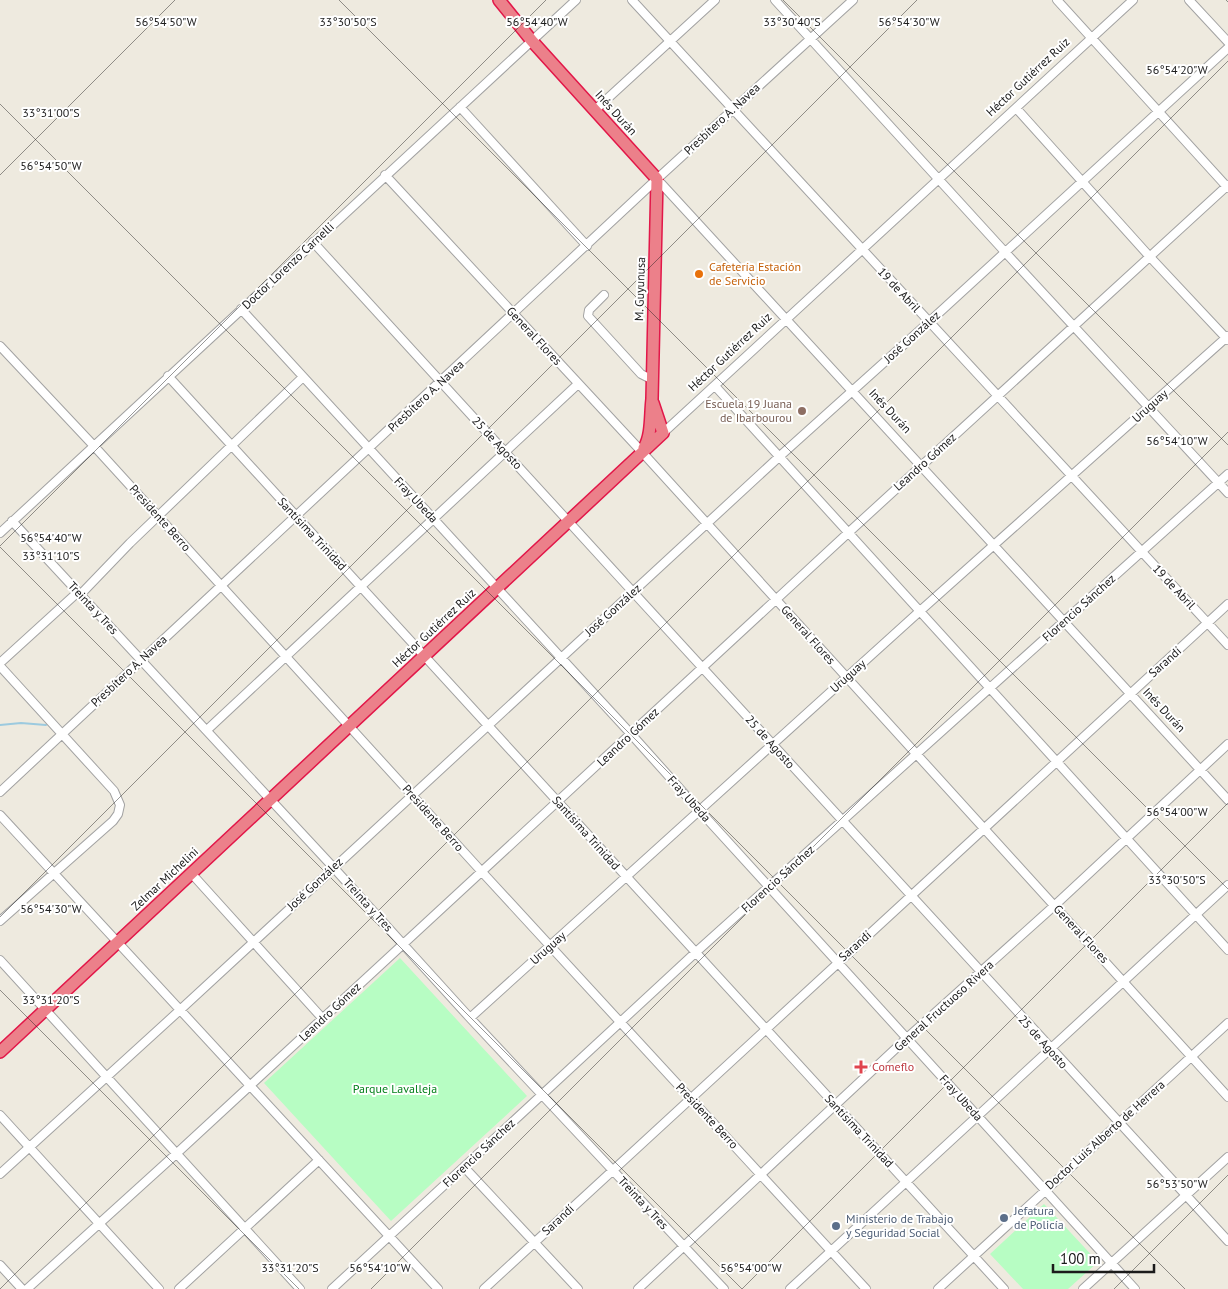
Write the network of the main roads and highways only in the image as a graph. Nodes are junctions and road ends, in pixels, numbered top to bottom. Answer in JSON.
{"nodes":[{"id":1,"x":499,"y":0,"type":"edge"},
{"id":2,"x":657,"y":179,"type":"joint"},
{"id":3,"x":652,"y":399,"type":"junction"},
{"id":4,"x":650,"y":423,"type":"junction"},
{"id":5,"x":663,"y":433,"type":"junction"},
{"id":6,"x":642,"y":452,"type":"junction"},
{"id":7,"x":349,"y":726,"type":"joint"},
{"id":8,"x":0,"y":1052,"type":"edge"}],
"edges":[{"from":1,"to":2,"type":"highway","name":"Inés Durán"},
{"from":2,"to":3,"type":"highway","name":"M. Guyunusa"},
{"from":3,"to":4,"type":"highway","name":"M. Guyunusa"},
{"from":3,"to":5,"type":"highway","name":"M. Guyunusa"},
{"from":4,"to":5,"type":"highway"},
{"from":4,"to":6,"type":"highway","name":"M. Guyunusa"},
{"from":5,"to":6,"type":"highway","name":"Héctor Gutiérrez Ruiz"},
{"from":6,"to":7,"type":"highway","name":"Héctor Gutiérrez Ruiz"},
{"from":7,"to":8,"type":"highway","name":"Zelmar Michelini"}]}
